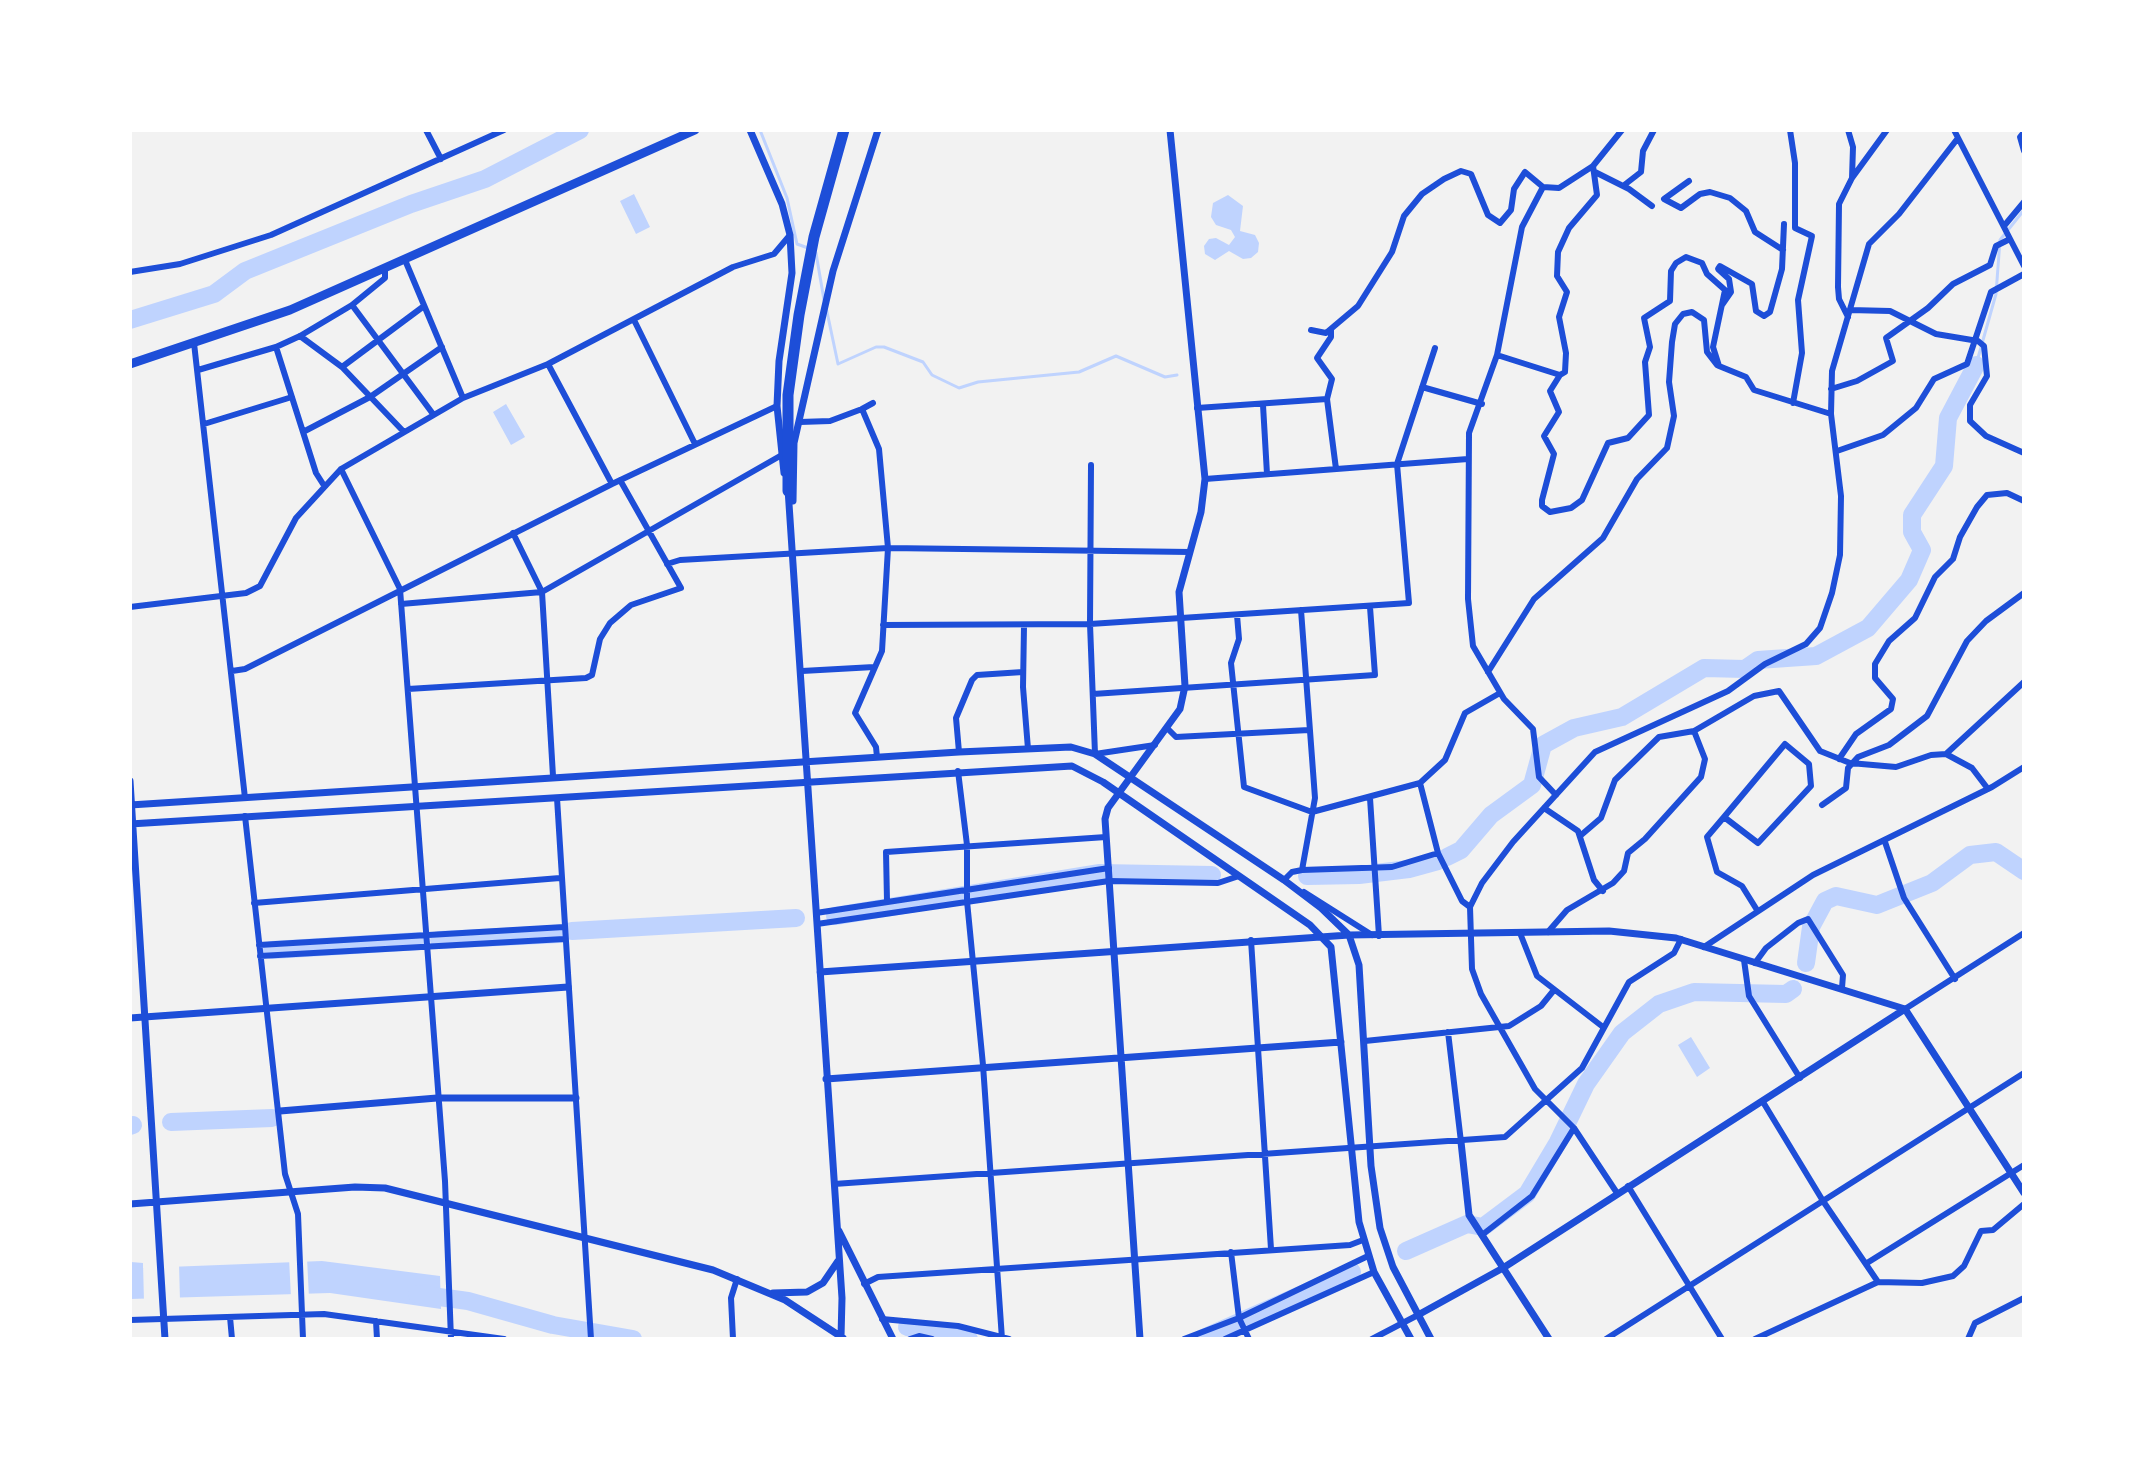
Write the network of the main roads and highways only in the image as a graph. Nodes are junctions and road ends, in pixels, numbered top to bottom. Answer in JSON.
{"nodes":[{"id":1,"x":695,"y":130,"type":"edge"},
{"id":2,"x":844,"y":130,"type":"edge"},
{"id":3,"x":130,"y":364,"type":"edge"},
{"id":4,"x":788,"y":491,"type":"road end"}],
"edges":[{"from":1,"to":3,"type":"main road"},
{"from":2,"to":4,"type":"highway"}]}
